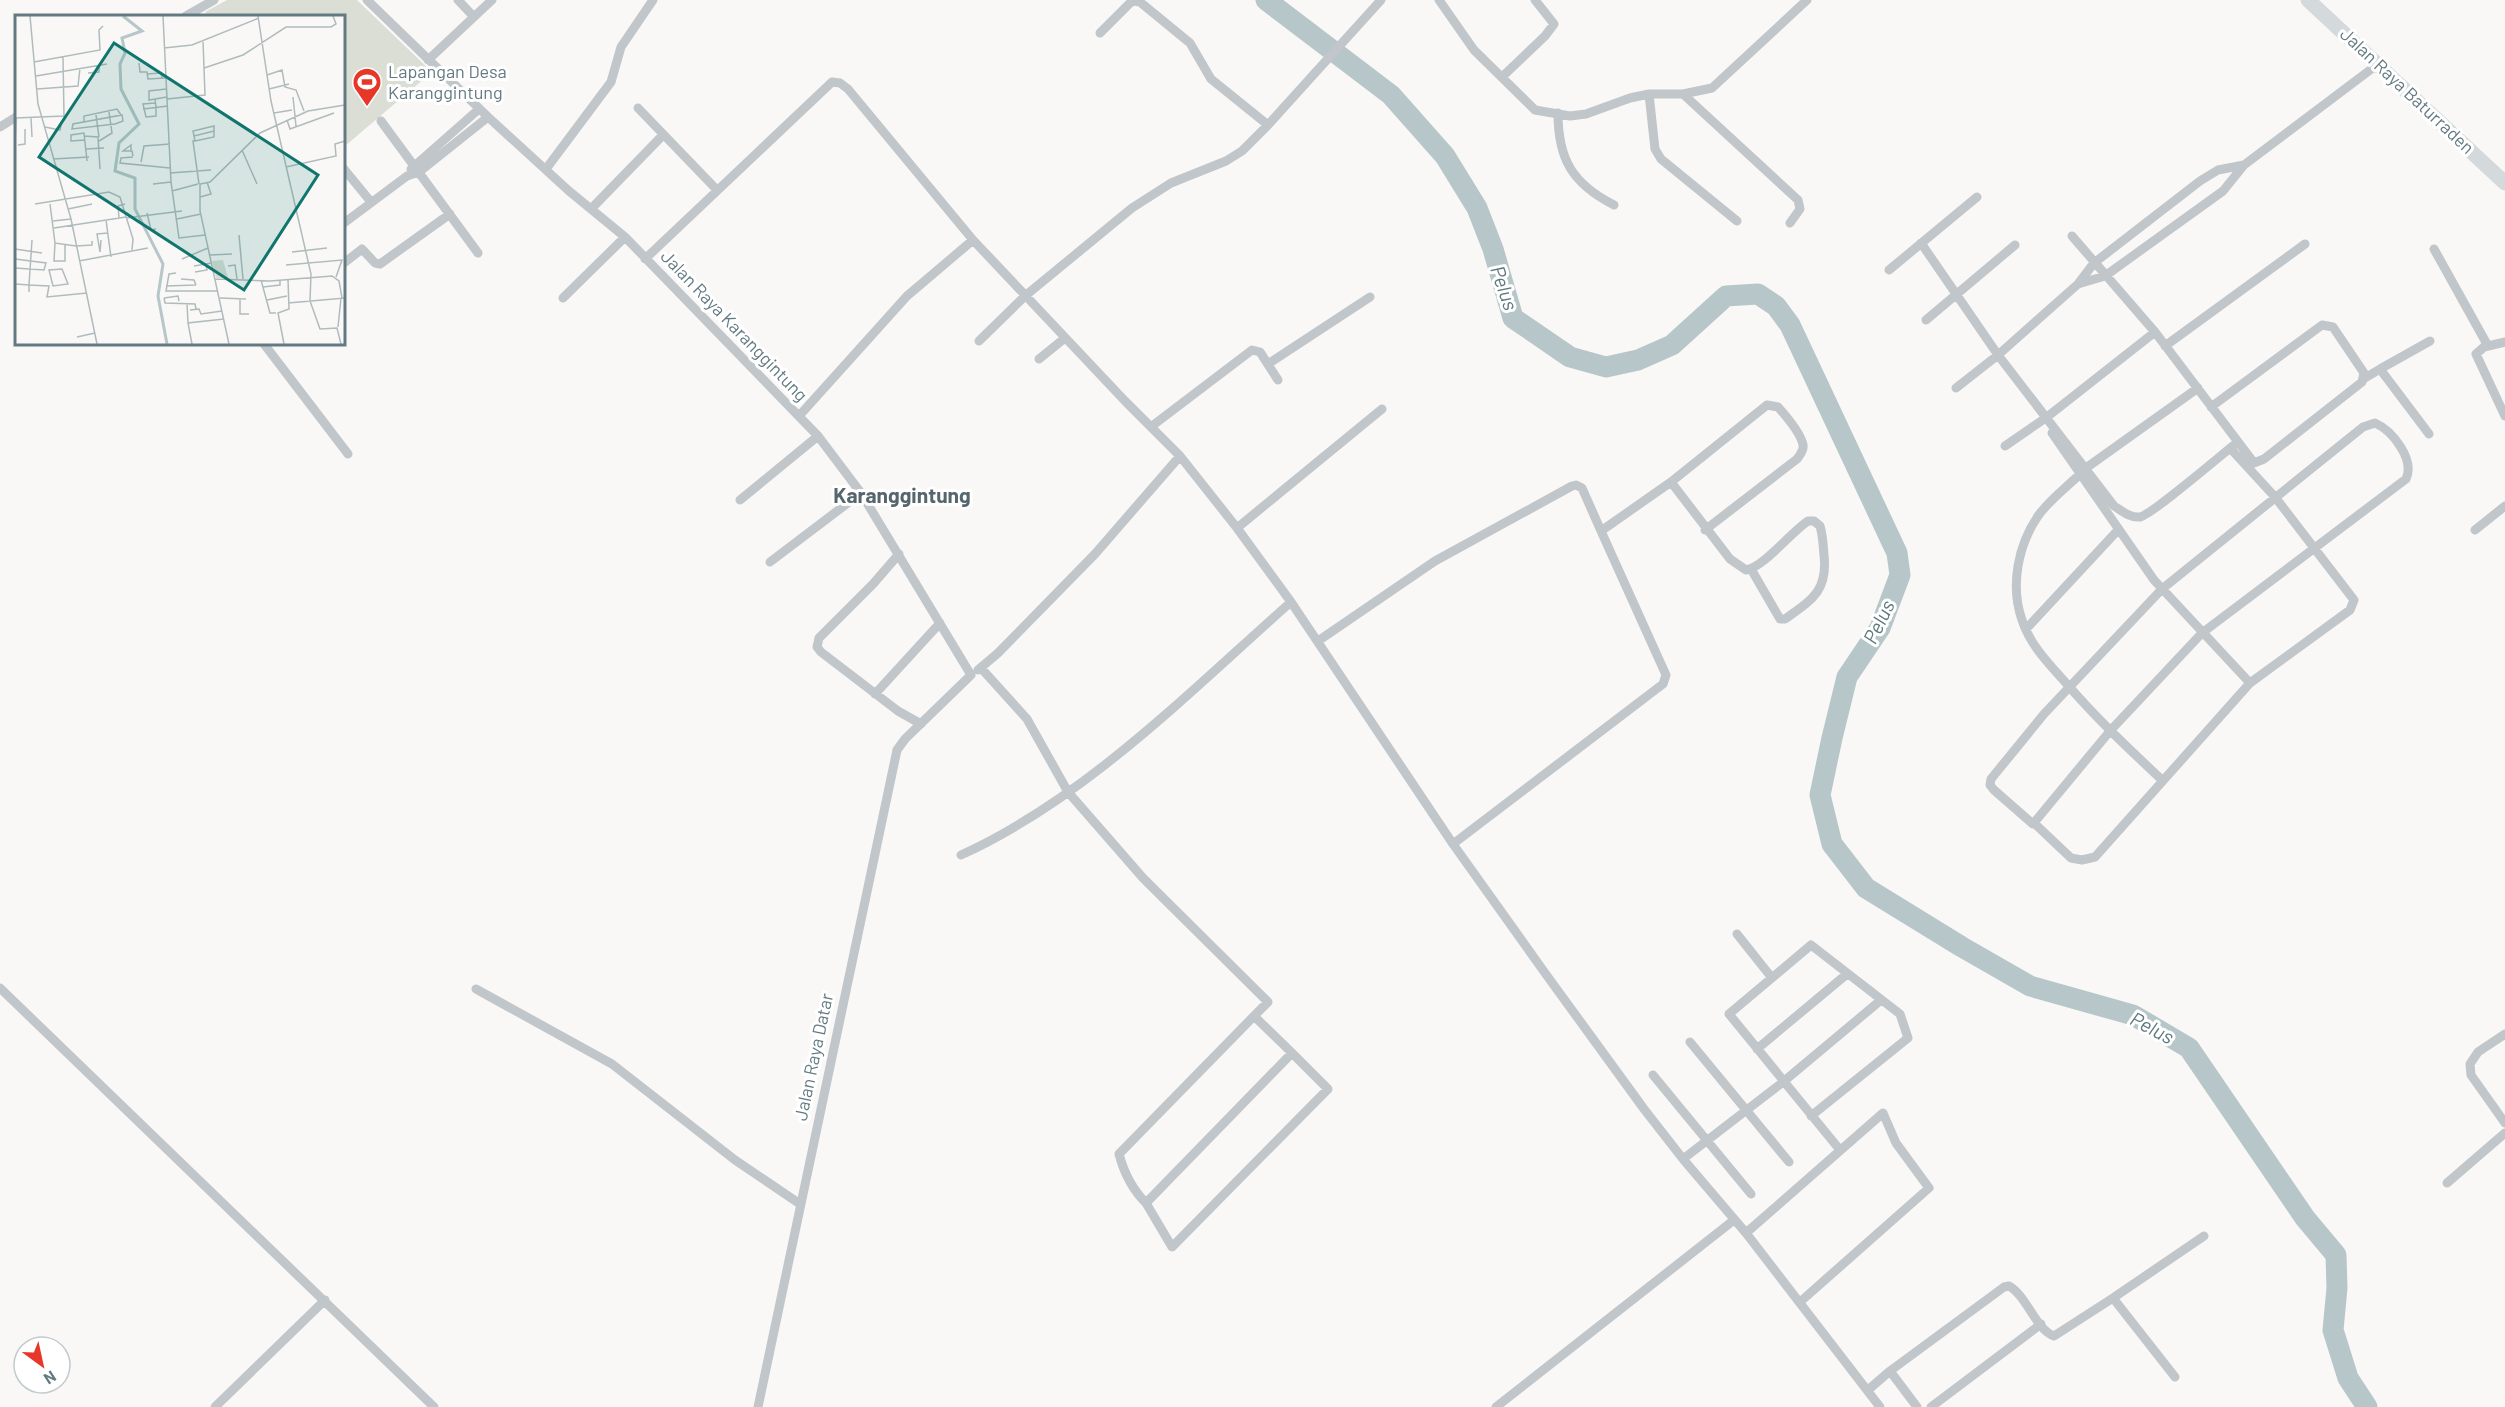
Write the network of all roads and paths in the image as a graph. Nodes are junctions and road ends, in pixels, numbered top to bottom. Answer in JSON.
{"nodes":[{"id":1,"x":214,"y":0,"type":"edge"},
{"id":2,"x":368,"y":0,"type":"edge"},
{"id":3,"x":458,"y":0,"type":"edge"},
{"id":4,"x":492,"y":0,"type":"edge"},
{"id":5,"x":653,"y":0,"type":"edge"},
{"id":6,"x":1381,"y":0,"type":"edge"},
{"id":7,"x":1439,"y":0,"type":"edge"},
{"id":8,"x":1534,"y":0,"type":"edge"},
{"id":9,"x":1807,"y":0,"type":"edge"},
{"id":10,"x":2308,"y":0,"type":"edge"},
{"id":11,"x":188,"y":15,"type":"edge"},
{"id":12,"x":474,"y":17,"type":"junction"},
{"id":13,"x":1100,"y":33,"type":"dead end"},
{"id":14,"x":428,"y":60,"type":"junction"},
{"id":15,"x":2378,"y":64,"type":"junction"},
{"id":16,"x":1502,"y":77,"type":"junction"},
{"id":17,"x":1649,"y":94,"type":"junction"},
{"id":18,"x":1683,"y":94,"type":"junction"},
{"id":19,"x":638,"y":108,"type":"dead end"},
{"id":20,"x":479,"y":109,"type":"junction"},
{"id":21,"x":1558,"y":112,"type":"junction"},
{"id":22,"x":15,"y":117,"type":"edge"},
{"id":23,"x":488,"y":117,"type":"junction"},
{"id":24,"x":381,"y":121,"type":"dead end"},
{"id":25,"x":1,"y":124,"type":"edge"},
{"id":26,"x":1268,"y":125,"type":"junction"},
{"id":27,"x":663,"y":135,"type":"junction"},
{"id":28,"x":2244,"y":165,"type":"junction"},
{"id":29,"x":416,"y":169,"type":"junction"},
{"id":30,"x":546,"y":169,"type":"junction"},
{"id":31,"x":345,"y":170,"type":"edge"},
{"id":32,"x":2204,"y":179,"type":"junction"},
{"id":33,"x":2505,"y":183,"type":"edge"},
{"id":34,"x":717,"y":190,"type":"junction"},
{"id":35,"x":2216,"y":196,"type":"junction"},
{"id":36,"x":1977,"y":197,"type":"dead end"},
{"id":37,"x":371,"y":202,"type":"junction"},
{"id":38,"x":1614,"y":206,"type":"dead end"},
{"id":39,"x":591,"y":209,"type":"junction"},
{"id":40,"x":450,"y":214,"type":"junction"},
{"id":41,"x":1737,"y":221,"type":"dead end"},
{"id":42,"x":345,"y":222,"type":"edge"},
{"id":43,"x":1790,"y":224,"type":"dead end"},
{"id":44,"x":2072,"y":236,"type":"dead end"},
{"id":45,"x":625,"y":237,"type":"junction"},
{"id":46,"x":973,"y":240,"type":"junction"},
{"id":47,"x":1921,"y":243,"type":"junction"},
{"id":48,"x":2306,"y":244,"type":"dead end"},
{"id":49,"x":2015,"y":245,"type":"dead end"},
{"id":50,"x":2434,"y":249,"type":"dead end"},
{"id":51,"x":478,"y":253,"type":"dead end"},
{"id":52,"x":645,"y":259,"type":"junction"},
{"id":53,"x":345,"y":262,"type":"edge"},
{"id":54,"x":2094,"y":263,"type":"junction"},
{"id":55,"x":1889,"y":270,"type":"dead end"},
{"id":56,"x":2105,"y":276,"type":"junction"},
{"id":57,"x":2078,"y":285,"type":"junction"},
{"id":58,"x":1957,"y":292,"type":"junction"},
{"id":59,"x":1025,"y":296,"type":"junction"},
{"id":60,"x":1370,"y":297,"type":"dead end"},
{"id":61,"x":563,"y":298,"type":"dead end"},
{"id":62,"x":1926,"y":320,"type":"dead end"},
{"id":63,"x":2155,"y":332,"type":"junction"},
{"id":64,"x":1065,"y":338,"type":"junction"},
{"id":65,"x":979,"y":341,"type":"dead end"},
{"id":66,"x":2430,"y":341,"type":"dead end"},
{"id":67,"x":2505,"y":342,"type":"edge"},
{"id":68,"x":265,"y":345,"type":"edge"},
{"id":69,"x":2165,"y":346,"type":"junction"},
{"id":70,"x":2488,"y":346,"type":"junction"},
{"id":71,"x":1998,"y":355,"type":"junction"},
{"id":72,"x":1039,"y":359,"type":"dead end"},
{"id":73,"x":1268,"y":364,"type":"junction"},
{"id":74,"x":2379,"y":369,"type":"junction"},
{"id":75,"x":2365,"y":378,"type":"junction"},
{"id":76,"x":1278,"y":380,"type":"dead end"},
{"id":77,"x":1956,"y":388,"type":"dead end"},
{"id":78,"x":2198,"y":388,"type":"junction"},
{"id":79,"x":2211,"y":407,"type":"junction"},
{"id":80,"x":1382,"y":409,"type":"dead end"},
{"id":81,"x":799,"y":416,"type":"junction"},
{"id":82,"x":2505,"y":416,"type":"edge"},
{"id":83,"x":2044,"y":418,"type":"junction"},
{"id":84,"x":1152,"y":426,"type":"junction"},
{"id":85,"x":2429,"y":434,"type":"dead end"},
{"id":86,"x":818,"y":436,"type":"junction"},
{"id":87,"x":2238,"y":441,"type":"junction"},
{"id":88,"x":2005,"y":446,"type":"dead end"},
{"id":89,"x":2230,"y":448,"type":"junction"},
{"id":90,"x":348,"y":454,"type":"dead end"},
{"id":91,"x":1180,"y":456,"type":"junction"},
{"id":92,"x":2083,"y":471,"type":"junction"},
{"id":93,"x":1671,"y":482,"type":"junction"},
{"id":94,"x":861,"y":493,"type":"junction"},
{"id":95,"x":2275,"y":497,"type":"junction"},
{"id":96,"x":740,"y":500,"type":"dead end"},
{"id":97,"x":2505,"y":506,"type":"edge"},
{"id":98,"x":1237,"y":528,"type":"junction"},
{"id":99,"x":1705,"y":530,"type":"junction"},
{"id":100,"x":2118,"y":530,"type":"junction"},
{"id":101,"x":2475,"y":530,"type":"dead end"},
{"id":102,"x":1600,"y":531,"type":"junction"},
{"id":103,"x":2313,"y":547,"type":"junction"},
{"id":104,"x":899,"y":554,"type":"junction"},
{"id":105,"x":770,"y":562,"type":"dead end"},
{"id":106,"x":1751,"y":569,"type":"junction"},
{"id":107,"x":2162,"y":589,"type":"junction"},
{"id":108,"x":1291,"y":602,"type":"junction"},
{"id":109,"x":940,"y":623,"type":"junction"},
{"id":110,"x":2025,"y":629,"type":"junction"},
{"id":111,"x":2202,"y":633,"type":"junction"},
{"id":112,"x":1318,"y":641,"type":"junction"},
{"id":113,"x":981,"y":668,"type":"junction"},
{"id":114,"x":971,"y":675,"type":"junction"},
{"id":115,"x":2250,"y":683,"type":"junction"},
{"id":116,"x":2069,"y":687,"type":"junction"},
{"id":117,"x":875,"y":693,"type":"junction"},
{"id":118,"x":921,"y":724,"type":"junction"},
{"id":119,"x":2110,"y":731,"type":"junction"},
{"id":120,"x":2162,"y":780,"type":"junction"},
{"id":121,"x":1068,"y":792,"type":"junction"},
{"id":122,"x":2034,"y":823,"type":"junction"},
{"id":123,"x":1453,"y":844,"type":"junction"},
{"id":124,"x":961,"y":855,"type":"dead end"},
{"id":125,"x":1737,"y":934,"type":"dead end"},
{"id":126,"x":1847,"y":974,"type":"junction"},
{"id":127,"x":1772,"y":978,"type":"junction"},
{"id":128,"x":0,"y":988,"type":"edge"},
{"id":129,"x":476,"y":989,"type":"dead end"},
{"id":130,"x":1881,"y":1000,"type":"junction"},
{"id":131,"x":1254,"y":1016,"type":"junction"},
{"id":132,"x":2505,"y":1034,"type":"edge"},
{"id":133,"x":1689,"y":1042,"type":"dead end"},
{"id":134,"x":1757,"y":1049,"type":"junction"},
{"id":135,"x":1292,"y":1053,"type":"junction"},
{"id":136,"x":1653,"y":1075,"type":"dead end"},
{"id":137,"x":1783,"y":1082,"type":"junction"},
{"id":138,"x":1746,"y":1110,"type":"junction"},
{"id":139,"x":1811,"y":1116,"type":"junction"},
{"id":140,"x":2505,"y":1123,"type":"edge"},
{"id":141,"x":2505,"y":1133,"type":"edge"},
{"id":142,"x":1706,"y":1140,"type":"junction"},
{"id":143,"x":1840,"y":1150,"type":"junction"},
{"id":144,"x":1683,"y":1159,"type":"junction"},
{"id":145,"x":1789,"y":1162,"type":"dead end"},
{"id":146,"x":2447,"y":1183,"type":"dead end"},
{"id":147,"x":1751,"y":1194,"type":"dead end"},
{"id":148,"x":1146,"y":1203,"type":"junction"},
{"id":149,"x":800,"y":1204,"type":"junction"},
{"id":150,"x":1734,"y":1220,"type":"junction"},
{"id":151,"x":1746,"y":1233,"type":"junction"},
{"id":152,"x":2204,"y":1236,"type":"dead end"},
{"id":153,"x":2113,"y":1298,"type":"junction"},
{"id":154,"x":325,"y":1300,"type":"junction"},
{"id":155,"x":1800,"y":1302,"type":"junction"},
{"id":156,"x":2041,"y":1324,"type":"junction"},
{"id":157,"x":1890,"y":1371,"type":"junction"},
{"id":158,"x":2175,"y":1377,"type":"dead end"},
{"id":159,"x":1868,"y":1390,"type":"junction"},
{"id":160,"x":215,"y":1407,"type":"edge"},
{"id":161,"x":434,"y":1407,"type":"edge"},
{"id":162,"x":758,"y":1407,"type":"edge"},
{"id":163,"x":1496,"y":1407,"type":"edge"},
{"id":164,"x":1880,"y":1407,"type":"edge"},
{"id":165,"x":1917,"y":1407,"type":"edge"},
{"id":166,"x":1931,"y":1407,"type":"edge"}],
"edges":[{"from":1,"to":11,"type":"street"},
{"from":2,"to":14,"type":"street","name":"Jalan Raya Karanggintung"},
{"from":3,"to":12,"type":"street"},
{"from":4,"to":12,"type":"street"},
{"from":5,"to":30,"type":"street"},
{"from":6,"to":26,"type":"street"},
{"from":7,"to":16,"type":"street"},
{"from":8,"to":16,"type":"street"},
{"from":9,"to":18,"type":"street"},
{"from":10,"to":15,"type":"main road","name":"Jalan Raya Baturraden"},
{"from":12,"to":14,"type":"street"},
{"from":13,"to":26,"type":"street"},
{"from":14,"to":20,"type":"street","name":"Jalan Raya Karanggintung"},
{"from":15,"to":28,"type":"street"},
{"from":15,"to":33,"type":"main road","name":"Jalan Raya Baturraden"},
{"from":16,"to":21,"type":"street"},
{"from":17,"to":18,"type":"street"},
{"from":17,"to":21,"type":"street"},
{"from":17,"to":41,"type":"street"},
{"from":18,"to":43,"type":"street"},
{"from":19,"to":27,"type":"street"},
{"from":20,"to":23,"type":"street","name":"Jalan Raya Karanggintung"},
{"from":20,"to":29,"type":"street"},
{"from":21,"to":38,"type":"street"},
{"from":22,"to":25,"type":"street"},
{"from":23,"to":29,"type":"street"},
{"from":23,"to":30,"type":"street","name":"Jalan Raya Karanggintung"},
{"from":24,"to":29,"type":"street"},
{"from":26,"to":59,"type":"street"},
{"from":27,"to":34,"type":"street"},
{"from":27,"to":39,"type":"street"},
{"from":28,"to":32,"type":"street"},
{"from":28,"to":35,"type":"street"},
{"from":29,"to":37,"type":"street"},
{"from":29,"to":40,"type":"street"},
{"from":30,"to":39,"type":"street","name":"Jalan Raya Karanggintung"},
{"from":31,"to":37,"type":"street"},
{"from":32,"to":35,"type":"street"},
{"from":32,"to":54,"type":"street"},
{"from":34,"to":46,"type":"street"},
{"from":34,"to":52,"type":"street"},
{"from":35,"to":56,"type":"street"},
{"from":36,"to":47,"type":"street"},
{"from":37,"to":42,"type":"street"},
{"from":39,"to":45,"type":"street","name":"Jalan Raya Karanggintung"},
{"from":40,"to":51,"type":"street"},
{"from":40,"to":53,"type":"street"},
{"from":44,"to":54,"type":"street"},
{"from":45,"to":52,"type":"street","name":"Jalan Raya Karanggintung"},
{"from":45,"to":61,"type":"street"},
{"from":46,"to":59,"type":"street"},
{"from":46,"to":81,"type":"street"},
{"from":47,"to":55,"type":"street"},
{"from":47,"to":58,"type":"street"},
{"from":48,"to":69,"type":"street"},
{"from":49,"to":58,"type":"street"},
{"from":50,"to":70,"type":"street"},
{"from":52,"to":81,"type":"street","name":"Jalan Raya Karanggintung"},
{"from":54,"to":56,"type":"street"},
{"from":54,"to":57,"type":"street"},
{"from":56,"to":57,"type":"street"},
{"from":56,"to":63,"type":"street"},
{"from":57,"to":71,"type":"street"},
{"from":58,"to":62,"type":"street"},
{"from":58,"to":71,"type":"street"},
{"from":59,"to":64,"type":"street"},
{"from":59,"to":65,"type":"street"},
{"from":60,"to":73,"type":"street"},
{"from":63,"to":69,"type":"street"},
{"from":63,"to":83,"type":"street"},
{"from":64,"to":72,"type":"street"},
{"from":64,"to":84,"type":"street"},
{"from":66,"to":74,"type":"street"},
{"from":67,"to":70,"type":"street"},
{"from":68,"to":90,"type":"street"},
{"from":69,"to":78,"type":"street"},
{"from":70,"to":82,"type":"street"},
{"from":71,"to":77,"type":"street"},
{"from":71,"to":83,"type":"street"},
{"from":73,"to":76,"type":"street"},
{"from":73,"to":84,"type":"street"},
{"from":74,"to":75,"type":"street"},
{"from":74,"to":85,"type":"street"},
{"from":75,"to":79,"type":"street"},
{"from":75,"to":87,"type":"street"},
{"from":78,"to":79,"type":"street"},
{"from":78,"to":92,"type":"street"},
{"from":79,"to":87,"type":"street"},
{"from":80,"to":98,"type":"street"},
{"from":81,"to":86,"type":"street","name":"Jalan Raya Karanggintung"},
{"from":83,"to":88,"type":"street"},
{"from":83,"to":92,"type":"street"},
{"from":84,"to":91,"type":"street"},
{"from":86,"to":94,"type":"street","name":"Jalan Raya Karanggintung"},
{"from":86,"to":96,"type":"street"},
{"from":87,"to":89,"type":"street"},
{"from":89,"to":92,"type":"street"},
{"from":89,"to":95,"type":"street"},
{"from":91,"to":98,"type":"street"},
{"from":91,"to":113,"type":"street"},
{"from":92,"to":100,"type":"street"},
{"from":92,"to":110,"type":"street"},
{"from":93,"to":99,"type":"street"},
{"from":93,"to":99,"type":"street"},
{"from":93,"to":102,"type":"street"},
{"from":94,"to":104,"type":"street","name":"Jalan Raya Karanggintung"},
{"from":94,"to":105,"type":"street"},
{"from":95,"to":103,"type":"street"},
{"from":95,"to":103,"type":"street"},
{"from":95,"to":107,"type":"street"},
{"from":97,"to":101,"type":"street"},
{"from":98,"to":108,"type":"street"},
{"from":99,"to":106,"type":"street"},
{"from":100,"to":107,"type":"street"},
{"from":100,"to":110,"type":"street"},
{"from":102,"to":112,"type":"street"},
{"from":102,"to":123,"type":"street"},
{"from":103,"to":111,"type":"street"},
{"from":103,"to":115,"type":"street"},
{"from":104,"to":109,"type":"street","name":"Jalan Raya Karanggintung"},
{"from":104,"to":117,"type":"street"},
{"from":106,"to":106,"type":"street"},
{"from":107,"to":111,"type":"street"},
{"from":107,"to":116,"type":"street"},
{"from":108,"to":112,"type":"street"},
{"from":108,"to":121,"type":"street"},
{"from":109,"to":114,"type":"street","name":"Jalan Raya Karanggintung"},
{"from":109,"to":117,"type":"street"},
{"from":110,"to":116,"type":"street"},
{"from":111,"to":115,"type":"street"},
{"from":111,"to":119,"type":"street"},
{"from":112,"to":123,"type":"street"},
{"from":113,"to":114,"type":"street"},
{"from":113,"to":121,"type":"street"},
{"from":114,"to":118,"type":"street"},
{"from":115,"to":120,"type":"street"},
{"from":116,"to":119,"type":"street"},
{"from":116,"to":122,"type":"street"},
{"from":117,"to":118,"type":"street"},
{"from":118,"to":149,"type":"street","name":"Jalan Raya Datar"},
{"from":119,"to":120,"type":"street"},
{"from":119,"to":122,"type":"street"},
{"from":120,"to":122,"type":"street"},
{"from":121,"to":124,"type":"street"},
{"from":121,"to":131,"type":"street"},
{"from":123,"to":144,"type":"street"},
{"from":125,"to":127,"type":"street"},
{"from":126,"to":127,"type":"street"},
{"from":126,"to":130,"type":"street"},
{"from":126,"to":134,"type":"street"},
{"from":127,"to":134,"type":"street"},
{"from":128,"to":154,"type":"street"},
{"from":129,"to":149,"type":"street"},
{"from":130,"to":137,"type":"street"},
{"from":130,"to":139,"type":"street"},
{"from":131,"to":135,"type":"street"},
{"from":131,"to":148,"type":"street"},
{"from":132,"to":140,"type":"street"},
{"from":133,"to":138,"type":"street"},
{"from":134,"to":137,"type":"street"},
{"from":135,"to":148,"type":"street"},
{"from":135,"to":148,"type":"street"},
{"from":136,"to":142,"type":"street"},
{"from":137,"to":138,"type":"street"},
{"from":137,"to":139,"type":"street"},
{"from":138,"to":142,"type":"street"},
{"from":138,"to":145,"type":"street"},
{"from":139,"to":143,"type":"street"},
{"from":141,"to":146,"type":"street"},
{"from":142,"to":144,"type":"street"},
{"from":142,"to":147,"type":"street"},
{"from":143,"to":151,"type":"street"},
{"from":143,"to":155,"type":"street"},
{"from":144,"to":150,"type":"street"},
{"from":149,"to":162,"type":"street","name":"Jalan Raya Datar"},
{"from":150,"to":151,"type":"street"},
{"from":150,"to":163,"type":"street"},
{"from":151,"to":155,"type":"street"},
{"from":152,"to":153,"type":"street"},
{"from":153,"to":156,"type":"street"},
{"from":153,"to":158,"type":"street"},
{"from":154,"to":160,"type":"street"},
{"from":154,"to":161,"type":"street"},
{"from":155,"to":159,"type":"street"},
{"from":156,"to":157,"type":"street"},
{"from":156,"to":166,"type":"street"},
{"from":157,"to":159,"type":"street"},
{"from":157,"to":165,"type":"street"},
{"from":159,"to":164,"type":"street"}]}
